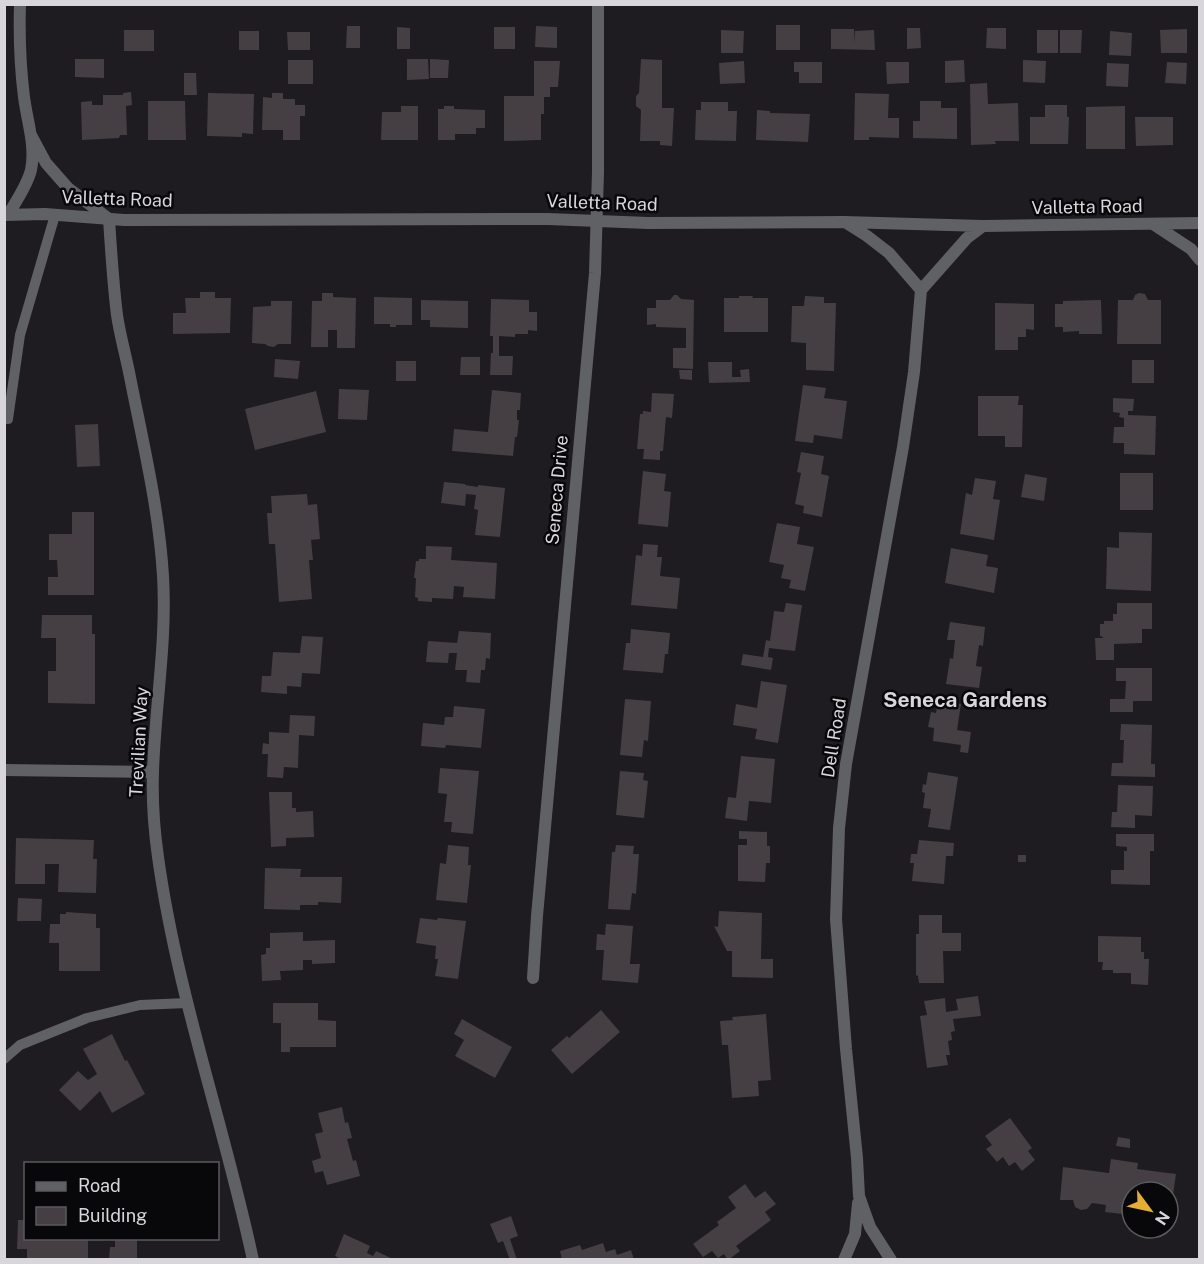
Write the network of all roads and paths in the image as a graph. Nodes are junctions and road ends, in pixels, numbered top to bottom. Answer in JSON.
{"nodes":[{"id":1,"x":20,"y":4,"type":"edge"},
{"id":2,"x":598,"y":4,"type":"edge"},
{"id":3,"x":31,"y":135,"type":"junction"},
{"id":4,"x":6,"y":215,"type":"edge"},
{"id":5,"x":55,"y":215,"type":"junction"},
{"id":6,"x":108,"y":219,"type":"junction"},
{"id":7,"x":597,"y":221,"type":"junction"},
{"id":8,"x":843,"y":222,"type":"junction"},
{"id":9,"x":1152,"y":223,"type":"junction"},
{"id":10,"x":1200,"y":223,"type":"edge"},
{"id":11,"x":983,"y":226,"type":"junction"},
{"id":12,"x":1200,"y":260,"type":"edge"},
{"id":13,"x":921,"y":290,"type":"junction"},
{"id":14,"x":4,"y":419,"type":"edge"},
{"id":15,"x":4,"y":770,"type":"edge"},
{"id":16,"x":153,"y":772,"type":"junction"},
{"id":17,"x":533,"y":978,"type":"dead end"},
{"id":18,"x":187,"y":1003,"type":"junction"},
{"id":19,"x":4,"y":1059,"type":"edge"},
{"id":20,"x":859,"y":1196,"type":"junction"},
{"id":21,"x":252,"y":1260,"type":"edge"},
{"id":22,"x":844,"y":1260,"type":"edge"},
{"id":23,"x":891,"y":1260,"type":"edge"}],
"edges":[{"from":1,"to":3,"type":"street"},
{"from":2,"to":7,"type":"street","name":"Seneca Drive"},
{"from":3,"to":4,"type":"street"},
{"from":3,"to":6,"type":"street"},
{"from":4,"to":5,"type":"street","name":"Valletta Road"},
{"from":5,"to":6,"type":"street","name":"Valletta Road"},
{"from":5,"to":14,"type":"lane"},
{"from":6,"to":7,"type":"street","name":"Valletta Road"},
{"from":6,"to":16,"type":"street","name":"Trevilian Way"},
{"from":7,"to":8,"type":"street","name":"Valletta Road"},
{"from":7,"to":17,"type":"street","name":"Seneca Drive"},
{"from":8,"to":11,"type":"street","name":"Valletta Road"},
{"from":8,"to":13,"type":"street"},
{"from":9,"to":10,"type":"street","name":"Valletta Road"},
{"from":9,"to":11,"type":"street","name":"Valletta Road"},
{"from":9,"to":12,"type":"street"},
{"from":11,"to":13,"type":"street"},
{"from":13,"to":20,"type":"street","name":"Dell Road"},
{"from":15,"to":16,"type":"street"},
{"from":16,"to":18,"type":"street","name":"Trevilian Way"},
{"from":18,"to":19,"type":"lane"},
{"from":18,"to":21,"type":"street","name":"Trevilian Way"},
{"from":20,"to":22,"type":"street","name":"Dell Road"},
{"from":20,"to":23,"type":"street","name":"Dell Road"}]}
